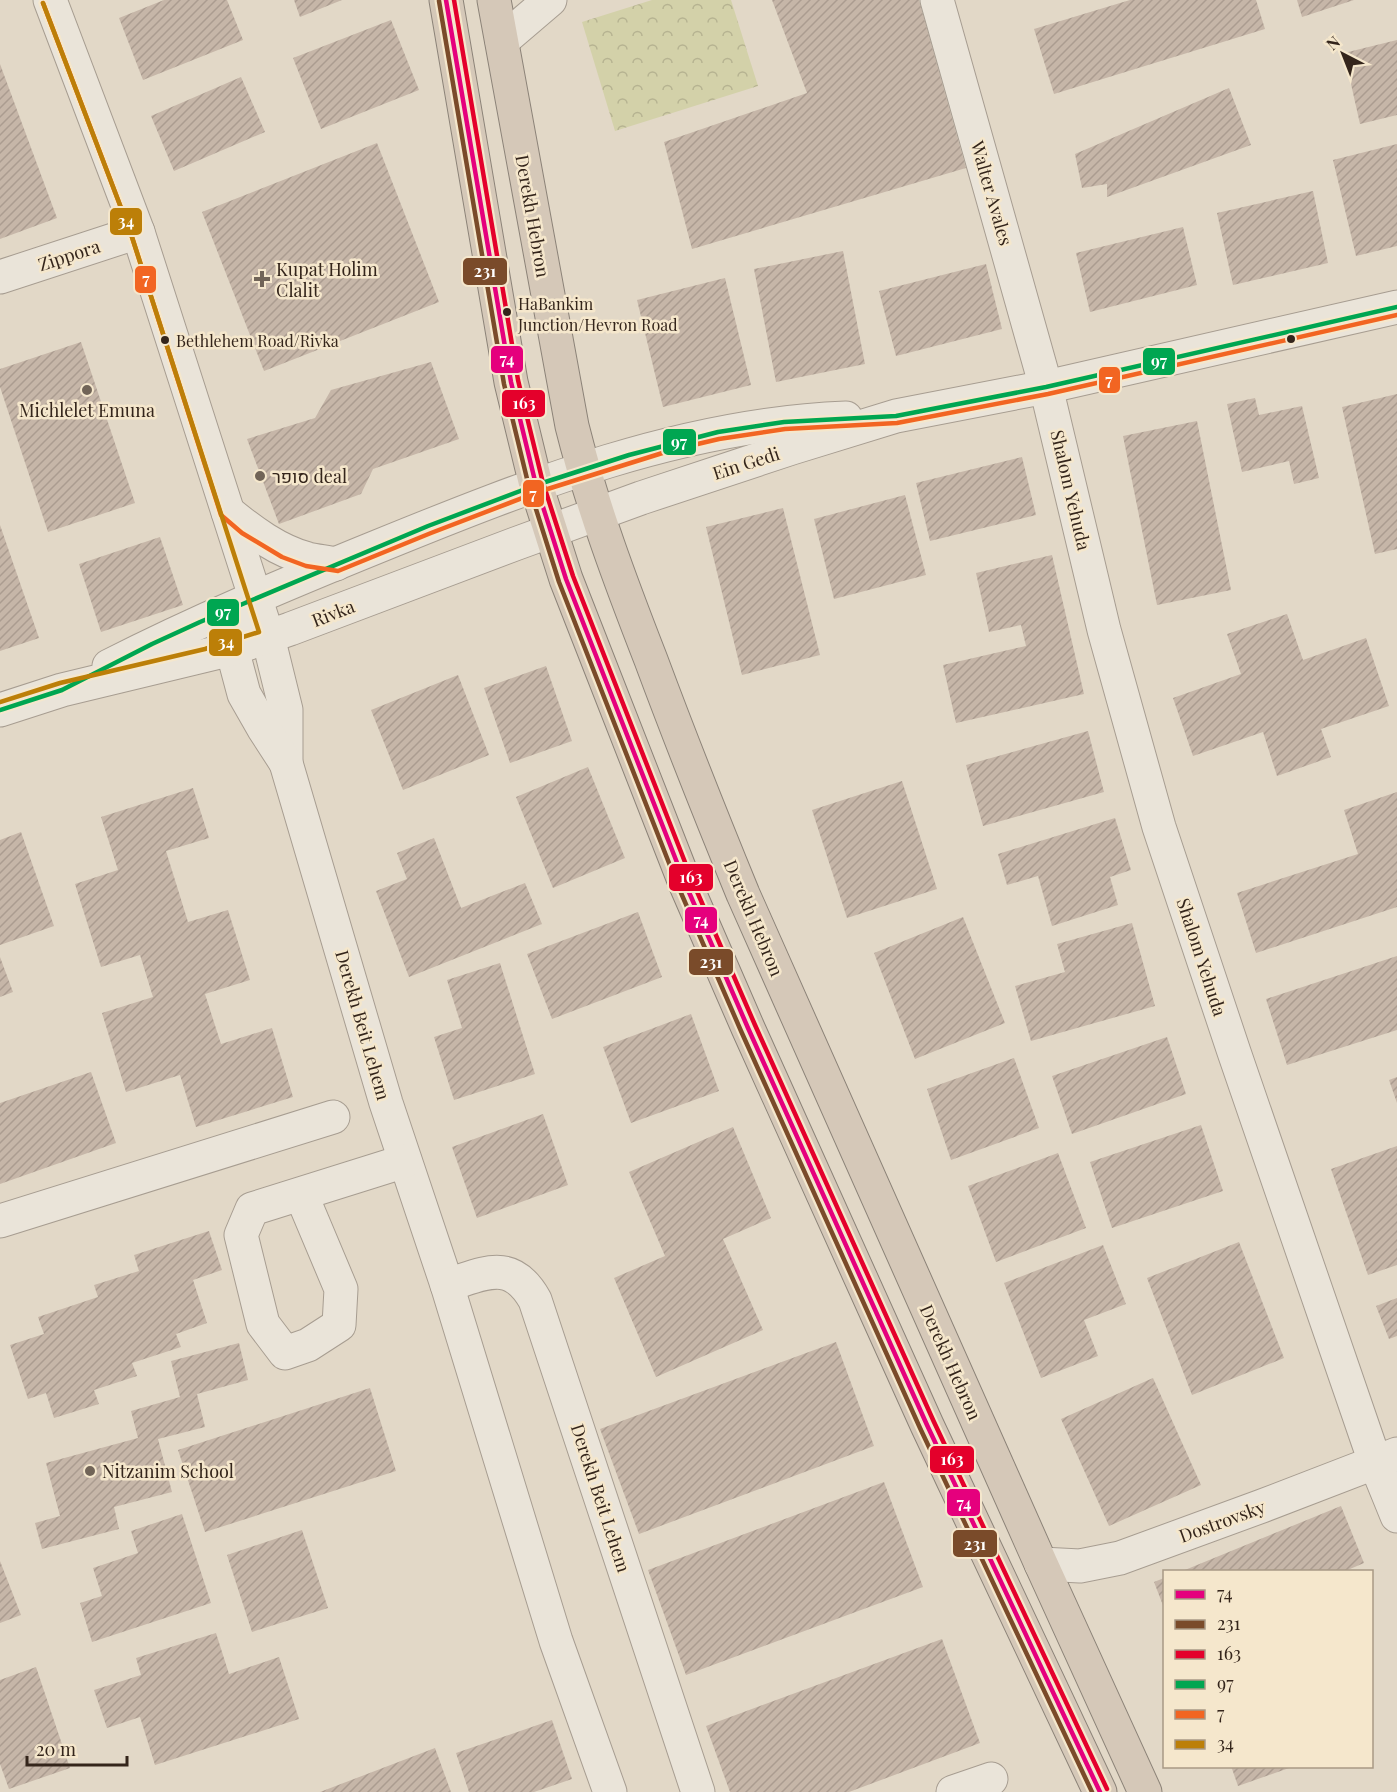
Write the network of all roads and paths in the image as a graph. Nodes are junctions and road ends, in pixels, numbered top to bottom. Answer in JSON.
{"nodes":[{"id":1,"x":50,"y":0,"type":"edge"},
{"id":2,"x":446,"y":0,"type":"edge"},
{"id":3,"x":494,"y":0,"type":"edge"},
{"id":4,"x":550,"y":0,"type":"edge"},
{"id":5,"x":937,"y":0,"type":"edge"},
{"id":6,"x":502,"y":41,"type":"junction"},
{"id":7,"x":138,"y":232,"type":"junction"},
{"id":8,"x":0,"y":277,"type":"edge"},
{"id":9,"x":1397,"y":307,"type":"edge"},
{"id":10,"x":1046,"y":387,"type":"junction"},
{"id":11,"x":896,"y":416,"type":"junction"},
{"id":12,"x":583,"y":469,"type":"junction"},
{"id":13,"x":536,"y":485,"type":"junction"},
{"id":14,"x":228,"y":512,"type":"junction"},
{"id":15,"x":597,"y":514,"type":"junction"},
{"id":16,"x":549,"y":531,"type":"junction"},
{"id":17,"x":336,"y":564,"type":"junction"},
{"id":18,"x":256,"y":598,"type":"junction"},
{"id":19,"x":268,"y":637,"type":"junction"},
{"id":20,"x":232,"y":649,"type":"junction"},
{"id":21,"x":62,"y":690,"type":"junction"},
{"id":22,"x":0,"y":710,"type":"edge"},
{"id":23,"x":286,"y":763,"type":"junction"},
{"id":24,"x":333,"y":1117,"type":"dead end"},
{"id":25,"x":405,"y":1161,"type":"junction"},
{"id":26,"x":301,"y":1194,"type":"dead end"},
{"id":27,"x":0,"y":1221,"type":"edge"},
{"id":28,"x":447,"y":1285,"type":"junction"},
{"id":29,"x":1386,"y":1458,"type":"edge"},
{"id":30,"x":1397,"y":1516,"type":"edge"},
{"id":31,"x":1041,"y":1564,"type":"junction"},
{"id":32,"x":991,"y":1779,"type":"dead end"},
{"id":33,"x":610,"y":1792,"type":"edge"},
{"id":34,"x":698,"y":1792,"type":"edge"},
{"id":35,"x":954,"y":1792,"type":"edge"},
{"id":36,"x":1100,"y":1792,"type":"edge"},
{"id":37,"x":1145,"y":1792,"type":"edge"}],
"edges":[{"from":1,"to":7,"type":"street","name":"Derekh Beit Lehem"},
{"from":2,"to":13,"type":"highway"},
{"from":3,"to":6,"type":"highway","name":"Derekh Hebron"},
{"from":4,"to":6,"type":"street"},
{"from":5,"to":10,"type":"street","name":"Walter Avales"},
{"from":6,"to":12,"type":"highway","name":"Derekh Hebron"},
{"from":7,"to":8,"type":"street","name":"Zippora"},
{"from":7,"to":14,"type":"street","name":"Derekh Beit Lehem"},
{"from":9,"to":10,"type":"street","name":"Ein Gedi"},
{"from":10,"to":11,"type":"street","name":"Ein Gedi"},
{"from":10,"to":29,"type":"street","name":"Shalom Yehuda"},
{"from":11,"to":12,"type":"street","name":"Ein Gedi"},
{"from":11,"to":15,"type":"street","name":"Ein Gedi"},
{"from":12,"to":13,"type":"street","name":"Rivka"},
{"from":12,"to":15,"type":"highway","name":"Derekh Hebron"},
{"from":13,"to":16,"type":"highway"},
{"from":13,"to":17,"type":"street","name":"Rivka"},
{"from":14,"to":17,"type":"street"},
{"from":14,"to":18,"type":"street","name":"Derekh Beit Lehem"},
{"from":15,"to":16,"type":"street","name":"Rivka"},
{"from":15,"to":31,"type":"highway","name":"Derekh Hebron"},
{"from":16,"to":19,"type":"street","name":"Rivka"},
{"from":16,"to":36,"type":"highway"},
{"from":17,"to":18,"type":"street","name":"Rivka"},
{"from":18,"to":19,"type":"street","name":"Derekh Beit Lehem"},
{"from":18,"to":20,"type":"street"},
{"from":18,"to":21,"type":"street","name":"Rivka"},
{"from":19,"to":20,"type":"street","name":"Rivka"},
{"from":19,"to":23,"type":"street","name":"Derekh Beit Lehem"},
{"from":20,"to":21,"type":"street","name":"Rivka"},
{"from":20,"to":23,"type":"street","name":"Derekh Beit Lehem"},
{"from":21,"to":22,"type":"street","name":"Rivka"},
{"from":23,"to":25,"type":"street","name":"Derekh Beit Lehem"},
{"from":24,"to":27,"type":"street"},
{"from":25,"to":26,"type":"street"},
{"from":25,"to":28,"type":"street","name":"Derekh Beit Lehem"},
{"from":28,"to":33,"type":"street","name":"Derekh Beit Lehem"},
{"from":28,"to":34,"type":"street","name":"Derekh Beit Lehem"},
{"from":29,"to":30,"type":"street","name":"Shalom Yehuda"},
{"from":29,"to":31,"type":"street","name":"Dostrovsky"},
{"from":31,"to":37,"type":"highway","name":"Derekh Hebron"},
{"from":32,"to":35,"type":"street"}]}
